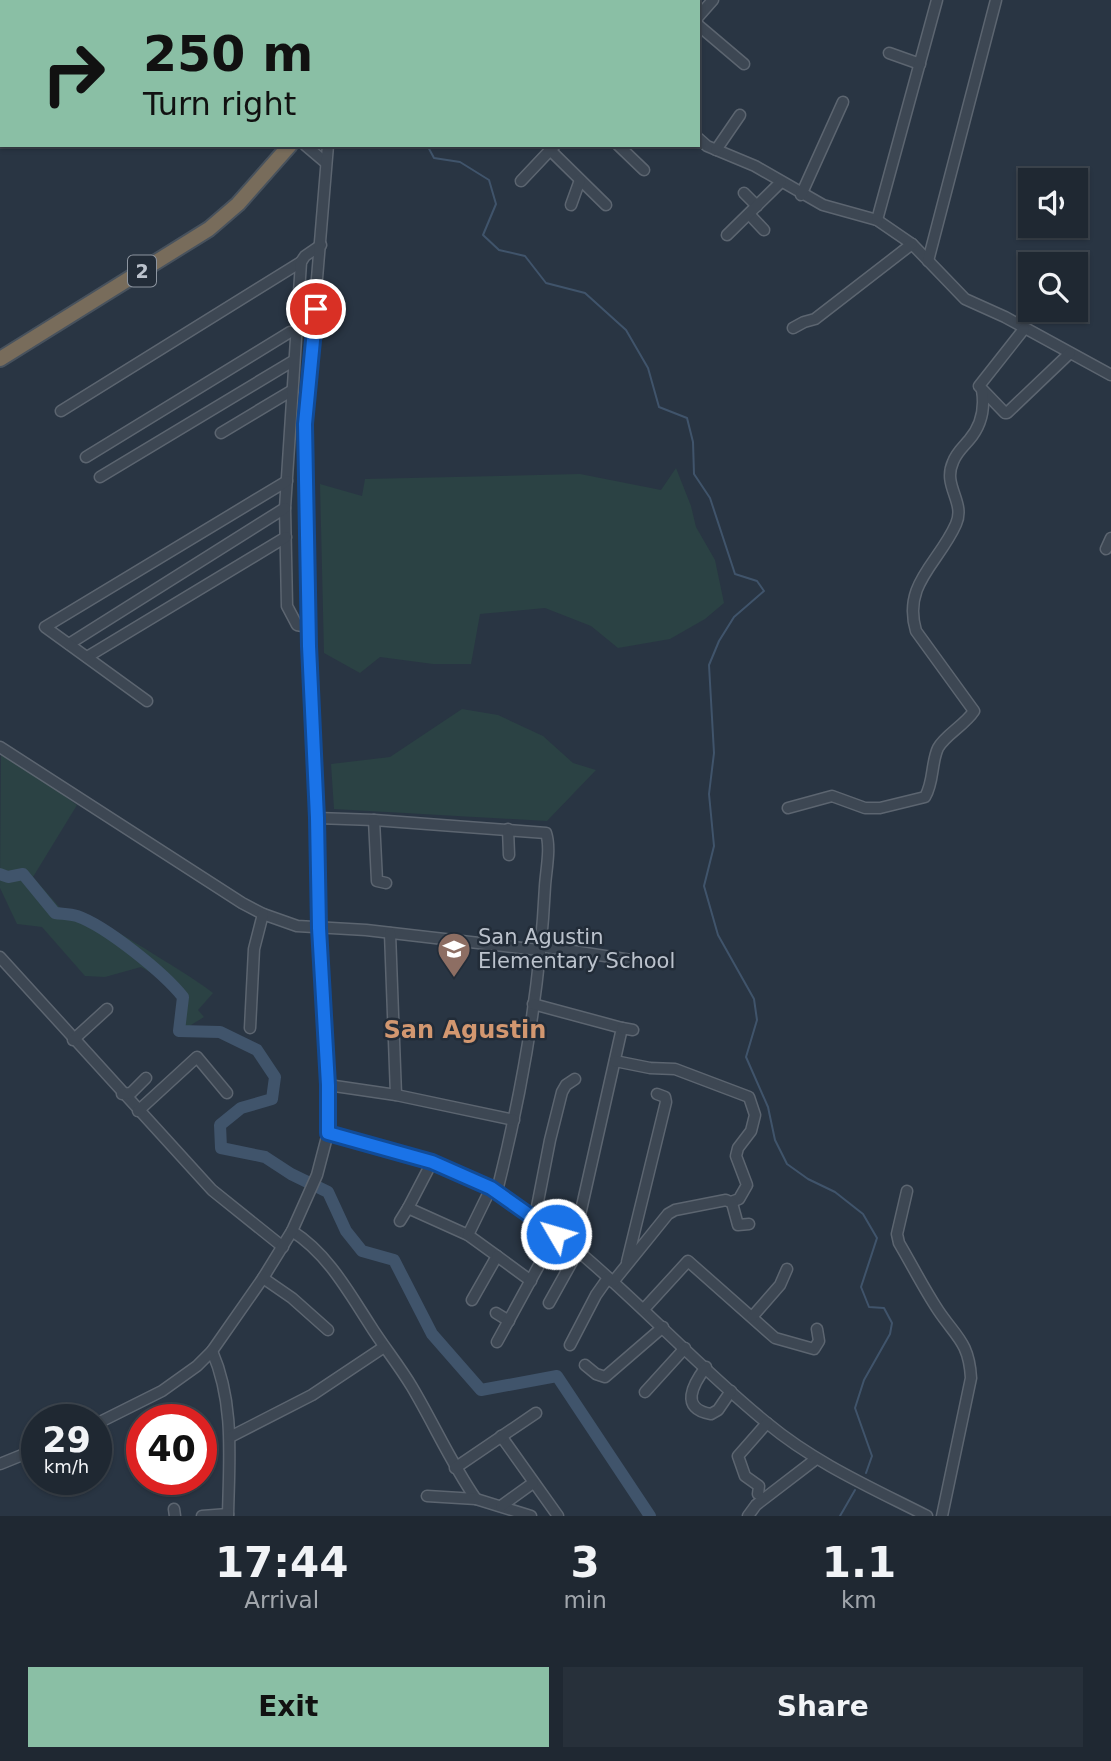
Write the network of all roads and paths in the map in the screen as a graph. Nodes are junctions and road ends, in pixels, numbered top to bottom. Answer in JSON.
{"nodes":[{"id":1,"x":937,"y":0,"type":"edge"},
{"id":2,"x":996,"y":0,"type":"edge"},
{"id":3,"x":718,"y":1,"type":"edge"},
{"id":4,"x":700,"y":14,"type":"edge"},
{"id":5,"x":700,"y":29,"type":"edge"},
{"id":6,"x":889,"y":53,"type":"dead end"},
{"id":7,"x":744,"y":64,"type":"dead end"},
{"id":8,"x":920,"y":64,"type":"junction"},
{"id":9,"x":843,"y":102,"type":"dead end"},
{"id":10,"x":740,"y":115,"type":"dead end"},
{"id":11,"x":700,"y":140,"type":"edge"},
{"id":12,"x":288,"y":147,"type":"edge"},
{"id":13,"x":307,"y":147,"type":"edge"},
{"id":14,"x":328,"y":147,"type":"edge"},
{"id":15,"x":553,"y":147,"type":"edge"},
{"id":16,"x":620,"y":147,"type":"edge"},
{"id":17,"x":716,"y":150,"type":"junction"},
{"id":18,"x":325,"y":162,"type":"junction"},
{"id":19,"x":644,"y":170,"type":"dead end"},
{"id":20,"x":580,"y":180,"type":"junction"},
{"id":21,"x":521,"y":181,"type":"dead end"},
{"id":22,"x":781,"y":182,"type":"junction"},
{"id":23,"x":744,"y":193,"type":"dead end"},
{"id":24,"x":802,"y":195,"type":"junction"},
{"id":25,"x":571,"y":205,"type":"dead end"},
{"id":26,"x":606,"y":205,"type":"dead end"},
{"id":27,"x":753,"y":210,"type":"junction"},
{"id":28,"x":877,"y":220,"type":"junction"},
{"id":29,"x":764,"y":230,"type":"dead end"},
{"id":30,"x":727,"y":235,"type":"dead end"},
{"id":31,"x":912,"y":244,"type":"junction"},
{"id":32,"x":321,"y":245,"type":"junction"},
{"id":33,"x":928,"y":261,"type":"junction"},
{"id":34,"x":301,"y":262,"type":"junction"},
{"id":35,"x":793,"y":328,"type":"dead end"},
{"id":36,"x":1024,"y":329,"type":"junction"},
{"id":37,"x":295,"y":332,"type":"junction"},
{"id":38,"x":1070,"y":354,"type":"junction"},
{"id":39,"x":0,"y":359,"type":"edge"},
{"id":40,"x":293,"y":361,"type":"junction"},
{"id":41,"x":1111,"y":375,"type":"edge"},
{"id":42,"x":982,"y":390,"type":"junction"},
{"id":43,"x":291,"y":391,"type":"junction"},
{"id":44,"x":61,"y":411,"type":"dead end"},
{"id":45,"x":220,"y":433,"type":"dead end"},
{"id":46,"x":86,"y":457,"type":"dead end"},
{"id":47,"x":100,"y":477,"type":"dead end"},
{"id":48,"x":287,"y":481,"type":"junction"},
{"id":49,"x":285,"y":508,"type":"junction"},
{"id":50,"x":286,"y":537,"type":"junction"},
{"id":51,"x":1111,"y":538,"type":"edge"},
{"id":52,"x":1106,"y":549,"type":"dead end"},
{"id":53,"x":308,"y":627,"type":"junction"},
{"id":54,"x":69,"y":643,"type":"junction"},
{"id":55,"x":87,"y":657,"type":"junction"},
{"id":56,"x":147,"y":701,"type":"dead end"},
{"id":57,"x":0,"y":747,"type":"edge"},
{"id":58,"x":788,"y":808,"type":"dead end"},
{"id":59,"x":317,"y":818,"type":"junction"},
{"id":60,"x":374,"y":820,"type":"junction"},
{"id":61,"x":509,"y":829,"type":"junction"},
{"id":62,"x":509,"y":855,"type":"dead end"},
{"id":63,"x":386,"y":883,"type":"dead end"},
{"id":64,"x":263,"y":914,"type":"junction"},
{"id":65,"x":319,"y":928,"type":"junction"},
{"id":66,"x":390,"y":933,"type":"junction"},
{"id":67,"x":540,"y":948,"type":"junction"},
{"id":68,"x":0,"y":957,"type":"edge"},
{"id":69,"x":631,"y":960,"type":"dead end"},
{"id":70,"x":533,"y":1004,"type":"junction"},
{"id":71,"x":107,"y":1009,"type":"dead end"},
{"id":72,"x":250,"y":1028,"type":"dead end"},
{"id":73,"x":622,"y":1028,"type":"junction"},
{"id":74,"x":633,"y":1030,"type":"dead end"},
{"id":75,"x":73,"y":1040,"type":"junction"},
{"id":76,"x":615,"y":1061,"type":"junction"},
{"id":77,"x":146,"y":1078,"type":"dead end"},
{"id":78,"x":575,"y":1079,"type":"dead end"},
{"id":79,"x":328,"y":1085,"type":"junction"},
{"id":80,"x":227,"y":1093,"type":"dead end"},
{"id":81,"x":122,"y":1094,"type":"junction"},
{"id":82,"x":657,"y":1094,"type":"dead end"},
{"id":83,"x":396,"y":1096,"type":"junction"},
{"id":84,"x":138,"y":1111,"type":"junction"},
{"id":85,"x":514,"y":1120,"type":"junction"},
{"id":86,"x":328,"y":1133,"type":"junction"},
{"id":87,"x":432,"y":1162,"type":"junction"},
{"id":88,"x":494,"y":1189,"type":"junction"},
{"id":89,"x":907,"y":1191,"type":"dead end"},
{"id":90,"x":731,"y":1202,"type":"junction"},
{"id":91,"x":408,"y":1208,"type":"junction"},
{"id":92,"x":535,"y":1217,"type":"junction"},
{"id":93,"x":400,"y":1221,"type":"dead end"},
{"id":94,"x":749,"y":1224,"type":"dead end"},
{"id":95,"x":292,"y":1231,"type":"junction"},
{"id":96,"x":556,"y":1234,"type":"junction"},
{"id":97,"x":468,"y":1235,"type":"junction"},
{"id":98,"x":283,"y":1247,"type":"junction"},
{"id":99,"x":575,"y":1248,"type":"junction"},
{"id":100,"x":497,"y":1256,"type":"junction"},
{"id":101,"x":626,"y":1266,"type":"junction"},
{"id":102,"x":787,"y":1269,"type":"dead end"},
{"id":103,"x":263,"y":1278,"type":"junction"},
{"id":104,"x":611,"y":1280,"type":"junction"},
{"id":105,"x":531,"y":1281,"type":"junction"},
{"id":106,"x":472,"y":1300,"type":"dead end"},
{"id":107,"x":549,"y":1303,"type":"dead end"},
{"id":108,"x":643,"y":1309,"type":"junction"},
{"id":109,"x":496,"y":1313,"type":"dead end"},
{"id":110,"x":752,"y":1317,"type":"junction"},
{"id":111,"x":509,"y":1321,"type":"junction"},
{"id":112,"x":663,"y":1327,"type":"junction"},
{"id":113,"x":817,"y":1329,"type":"dead end"},
{"id":114,"x":328,"y":1330,"type":"dead end"},
{"id":115,"x":497,"y":1342,"type":"dead end"},
{"id":116,"x":570,"y":1345,"type":"dead end"},
{"id":117,"x":384,"y":1347,"type":"junction"},
{"id":118,"x":685,"y":1348,"type":"junction"},
{"id":119,"x":212,"y":1351,"type":"junction"},
{"id":120,"x":585,"y":1365,"type":"dead end"},
{"id":121,"x":706,"y":1367,"type":"junction"},
{"id":122,"x":732,"y":1391,"type":"junction"},
{"id":123,"x":645,"y":1392,"type":"dead end"},
{"id":124,"x":536,"y":1413,"type":"dead end"},
{"id":125,"x":112,"y":1416,"type":"edge"},
{"id":126,"x":767,"y":1423,"type":"junction"},
{"id":127,"x":501,"y":1436,"type":"junction"},
{"id":128,"x":230,"y":1437,"type":"junction"},
{"id":129,"x":21,"y":1455,"type":"edge"},
{"id":130,"x":816,"y":1458,"type":"junction"},
{"id":131,"x":0,"y":1464,"type":"edge"},
{"id":132,"x":455,"y":1468,"type":"junction"},
{"id":133,"x":533,"y":1483,"type":"junction"},
{"id":134,"x":758,"y":1494,"type":"dead end"},
{"id":135,"x":428,"y":1496,"type":"dead end"},
{"id":136,"x":475,"y":1499,"type":"junction"},
{"id":137,"x":501,"y":1506,"type":"junction"},
{"id":138,"x":228,"y":1515,"type":"edge"},
{"id":139,"x":202,"y":1516,"type":"edge"},
{"id":140,"x":531,"y":1516,"type":"edge"},
{"id":141,"x":558,"y":1516,"type":"edge"},
{"id":142,"x":748,"y":1516,"type":"edge"},
{"id":143,"x":927,"y":1516,"type":"edge"},
{"id":144,"x":942,"y":1516,"type":"edge"}],
"edges":[{"from":1,"to":8,"type":"street"},
{"from":2,"to":33,"type":"street"},
{"from":3,"to":4,"type":"street"},
{"from":5,"to":7,"type":"street"},
{"from":6,"to":8,"type":"street"},
{"from":8,"to":28,"type":"street"},
{"from":9,"to":24,"type":"street"},
{"from":10,"to":17,"type":"street"},
{"from":11,"to":17,"type":"street"},
{"from":12,"to":39,"type":"highway","number":"2"},
{"from":13,"to":18,"type":"street"},
{"from":14,"to":18,"type":"street"},
{"from":15,"to":20,"type":"street"},
{"from":15,"to":21,"type":"street"},
{"from":16,"to":19,"type":"street"},
{"from":17,"to":22,"type":"street"},
{"from":18,"to":32,"type":"street"},
{"from":20,"to":25,"type":"street"},
{"from":20,"to":26,"type":"street"},
{"from":22,"to":24,"type":"street"},
{"from":22,"to":27,"type":"street"},
{"from":23,"to":27,"type":"street"},
{"from":24,"to":28,"type":"street"},
{"from":27,"to":29,"type":"street"},
{"from":27,"to":30,"type":"street"},
{"from":28,"to":31,"type":"street"},
{"from":31,"to":33,"type":"street"},
{"from":31,"to":35,"type":"street"},
{"from":32,"to":34,"type":"street"},
{"from":32,"to":53,"type":"street"},
{"from":33,"to":36,"type":"street"},
{"from":34,"to":37,"type":"street"},
{"from":34,"to":44,"type":"street"},
{"from":36,"to":38,"type":"street"},
{"from":36,"to":42,"type":"street"},
{"from":37,"to":40,"type":"street"},
{"from":37,"to":46,"type":"street"},
{"from":38,"to":41,"type":"street"},
{"from":38,"to":42,"type":"street"},
{"from":40,"to":43,"type":"street"},
{"from":40,"to":47,"type":"street"},
{"from":42,"to":58,"type":"street"},
{"from":43,"to":45,"type":"street"},
{"from":43,"to":48,"type":"street"},
{"from":48,"to":49,"type":"street"},
{"from":48,"to":54,"type":"street"},
{"from":49,"to":50,"type":"street"},
{"from":49,"to":54,"type":"street"},
{"from":50,"to":53,"type":"street"},
{"from":50,"to":55,"type":"street"},
{"from":51,"to":52,"type":"street"},
{"from":53,"to":59,"type":"street"},
{"from":54,"to":55,"type":"street"},
{"from":55,"to":56,"type":"street"},
{"from":57,"to":64,"type":"street"},
{"from":59,"to":60,"type":"street"},
{"from":59,"to":65,"type":"street"},
{"from":60,"to":61,"type":"street"},
{"from":60,"to":63,"type":"street"},
{"from":61,"to":62,"type":"street"},
{"from":61,"to":67,"type":"street"},
{"from":64,"to":65,"type":"street"},
{"from":64,"to":72,"type":"street"},
{"from":65,"to":66,"type":"street"},
{"from":65,"to":79,"type":"street"},
{"from":66,"to":67,"type":"street"},
{"from":66,"to":83,"type":"street"},
{"from":67,"to":69,"type":"street"},
{"from":67,"to":70,"type":"street"},
{"from":68,"to":75,"type":"street"},
{"from":70,"to":73,"type":"street"},
{"from":70,"to":85,"type":"street"},
{"from":71,"to":75,"type":"street"},
{"from":73,"to":74,"type":"street"},
{"from":73,"to":76,"type":"street"},
{"from":75,"to":81,"type":"street"},
{"from":76,"to":90,"type":"street"},
{"from":76,"to":99,"type":"street"},
{"from":77,"to":81,"type":"street"},
{"from":78,"to":92,"type":"street"},
{"from":79,"to":83,"type":"street"},
{"from":79,"to":86,"type":"street"},
{"from":80,"to":84,"type":"street"},
{"from":81,"to":84,"type":"street"},
{"from":82,"to":101,"type":"street"},
{"from":83,"to":85,"type":"street"},
{"from":84,"to":98,"type":"street"},
{"from":85,"to":88,"type":"street"},
{"from":86,"to":87,"type":"street"},
{"from":86,"to":95,"type":"street"},
{"from":87,"to":88,"type":"street"},
{"from":87,"to":91,"type":"street"},
{"from":88,"to":92,"type":"street"},
{"from":88,"to":97,"type":"street"},
{"from":89,"to":144,"type":"street"},
{"from":90,"to":94,"type":"street"},
{"from":90,"to":101,"type":"street"},
{"from":91,"to":93,"type":"street"},
{"from":91,"to":97,"type":"street"},
{"from":92,"to":96,"type":"street"},
{"from":95,"to":98,"type":"street"},
{"from":95,"to":117,"type":"street"},
{"from":96,"to":99,"type":"street"},
{"from":96,"to":105,"type":"street"},
{"from":97,"to":100,"type":"street"},
{"from":98,"to":103,"type":"street"},
{"from":99,"to":104,"type":"street"},
{"from":99,"to":107,"type":"street"},
{"from":100,"to":105,"type":"street"},
{"from":100,"to":106,"type":"street"},
{"from":101,"to":104,"type":"street"},
{"from":102,"to":110,"type":"street"},
{"from":103,"to":114,"type":"street"},
{"from":103,"to":119,"type":"street"},
{"from":104,"to":108,"type":"street"},
{"from":104,"to":116,"type":"street"},
{"from":105,"to":111,"type":"street"},
{"from":108,"to":110,"type":"street"},
{"from":108,"to":112,"type":"street"},
{"from":109,"to":111,"type":"street"},
{"from":110,"to":113,"type":"street"},
{"from":111,"to":115,"type":"street"},
{"from":112,"to":118,"type":"street"},
{"from":112,"to":120,"type":"street"},
{"from":117,"to":128,"type":"street"},
{"from":117,"to":132,"type":"street"},
{"from":118,"to":121,"type":"street"},
{"from":118,"to":123,"type":"street"},
{"from":119,"to":125,"type":"street"},
{"from":119,"to":128,"type":"street"},
{"from":121,"to":122,"type":"street"},
{"from":121,"to":122,"type":"street"},
{"from":122,"to":126,"type":"street"},
{"from":124,"to":127,"type":"street"},
{"from":126,"to":130,"type":"street"},
{"from":126,"to":134,"type":"street"},
{"from":127,"to":132,"type":"street"},
{"from":127,"to":133,"type":"street"},
{"from":128,"to":138,"type":"street"},
{"from":129,"to":131,"type":"street"},
{"from":130,"to":142,"type":"street"},
{"from":130,"to":143,"type":"street"},
{"from":132,"to":136,"type":"street"},
{"from":133,"to":137,"type":"street"},
{"from":133,"to":141,"type":"street"},
{"from":135,"to":136,"type":"street"},
{"from":136,"to":137,"type":"street"},
{"from":137,"to":140,"type":"street"},
{"from":138,"to":139,"type":"street"}]}
